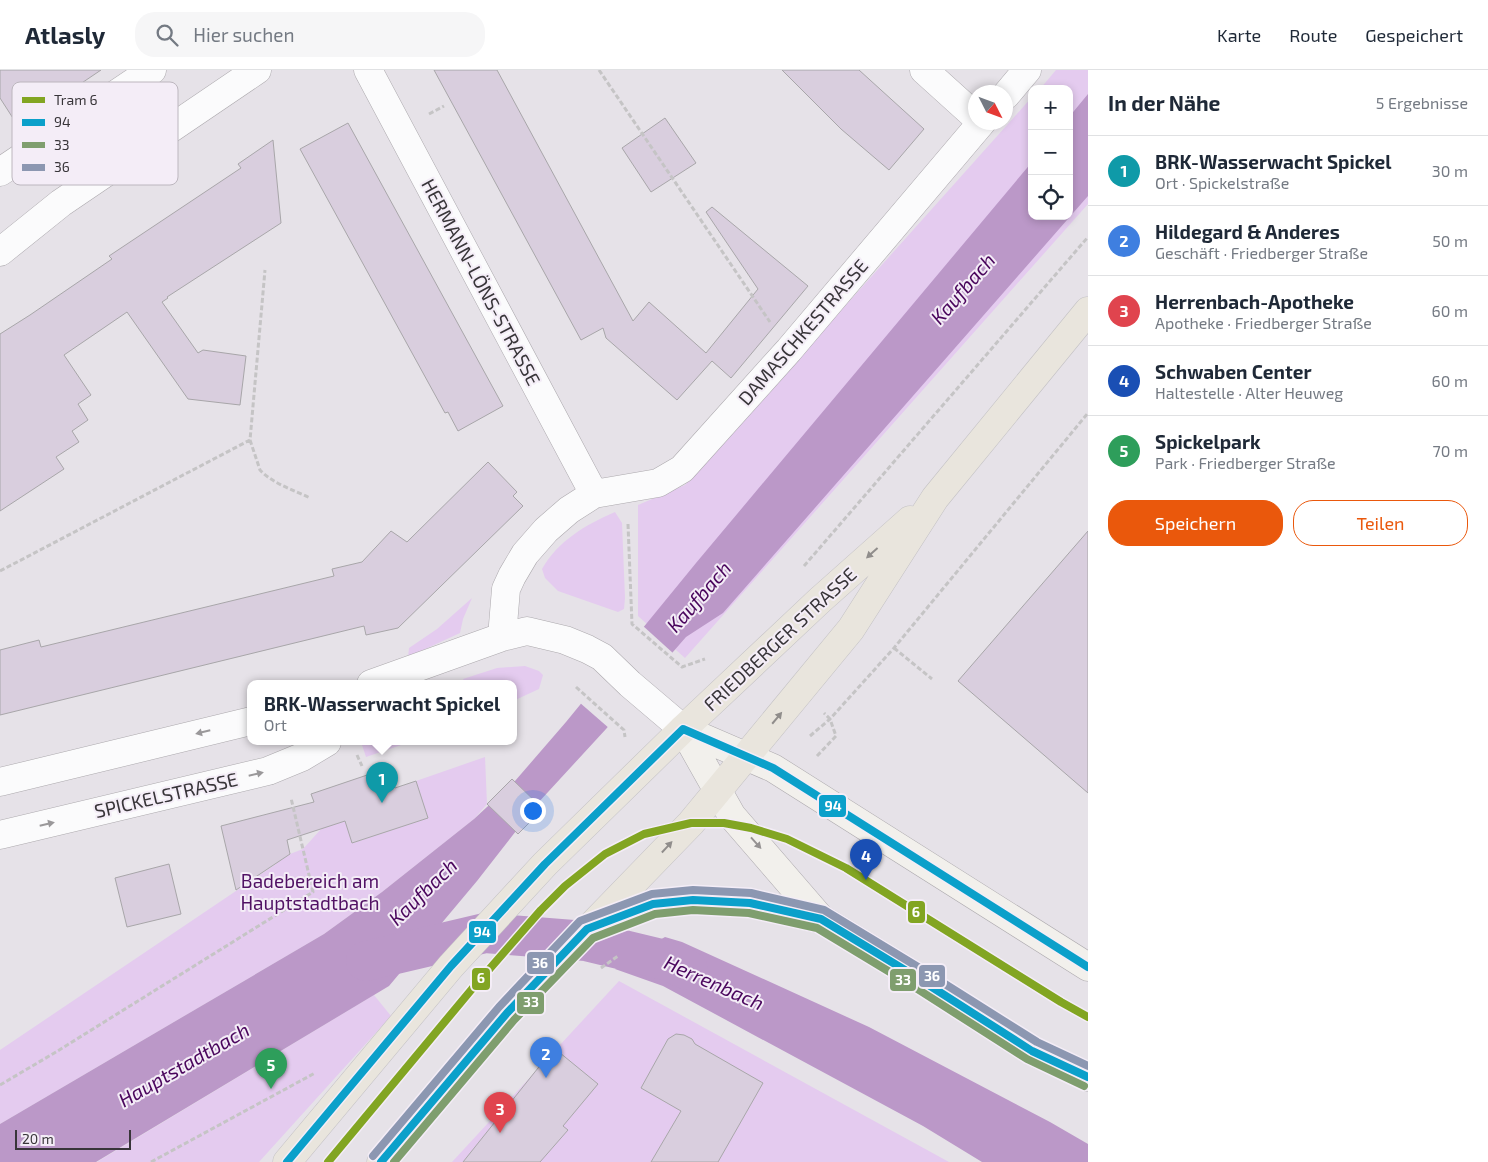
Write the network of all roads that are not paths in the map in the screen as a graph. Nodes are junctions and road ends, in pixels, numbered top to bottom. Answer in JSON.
{"nodes":[{"id":1,"x":152,"y":70,"type":"edge"},
{"id":2,"x":257,"y":70,"type":"edge"},
{"id":3,"x":368,"y":70,"type":"edge"},
{"id":4,"x":924,"y":70,"type":"edge"},
{"id":5,"x":1027,"y":70,"type":"edge"},
{"id":6,"x":134,"y":82,"type":"edge"},
{"id":7,"x":1013,"y":87,"type":"edge"},
{"id":8,"x":968,"y":110,"type":"edge"},
{"id":9,"x":178,"y":123,"type":"edge"},
{"id":10,"x":976,"y":130,"type":"edge"},
{"id":11,"x":12,"y":164,"type":"edge"},
{"id":12,"x":0,"y":172,"type":"edge"},
{"id":13,"x":87,"y":185,"type":"edge"},
{"id":14,"x":0,"y":252,"type":"edge"},
{"id":15,"x":1088,"y":311,"type":"edge"},
{"id":16,"x":594,"y":494,"type":"junction"},
{"id":17,"x":935,"y":498,"type":"junction"},
{"id":18,"x":502,"y":637,"type":"junction"},
{"id":19,"x":397,"y":679,"type":"edge"},
{"id":20,"x":247,"y":721,"type":"edge"},
{"id":21,"x":683,"y":729,"type":"junction"},
{"id":22,"x":322,"y":745,"type":"edge"},
{"id":23,"x":746,"y":756,"type":"junction"},
{"id":24,"x":0,"y":782,"type":"edge"},
{"id":25,"x":717,"y":790,"type":"junction"},
{"id":26,"x":0,"y":835,"type":"edge"},
{"id":27,"x":821,"y":919,"type":"junction"},
{"id":28,"x":587,"y":929,"type":"junction"},
{"id":29,"x":1088,"y":967,"type":"edge"},
{"id":30,"x":1088,"y":1077,"type":"edge"},
{"id":31,"x":287,"y":1162,"type":"edge"},
{"id":32,"x":381,"y":1162,"type":"edge"}],
"edges":[{"from":1,"to":6,"type":"street"},
{"from":2,"to":9,"type":"street"},
{"from":3,"to":16,"type":"street","name":"HERMANN-LÖNS-STRASSE"},
{"from":4,"to":8,"type":"street"},
{"from":5,"to":7,"type":"street"},
{"from":10,"to":16,"type":"street","name":"DAMASCHKESTRASSE"},
{"from":11,"to":12,"type":"street"},
{"from":13,"to":14,"type":"street"},
{"from":15,"to":17,"type":"main road","name":"FRIEDBERGER STRASSE"},
{"from":16,"to":18,"type":"street"},
{"from":17,"to":21,"type":"main road","name":"FRIEDBERGER STRASSE","one_way":true},
{"from":23,"to":17,"type":"main road","name":"FRIEDBERGER STRASSE","one_way":true},
{"from":18,"to":19,"type":"street"},
{"from":18,"to":21,"type":"street"},
{"from":20,"to":24,"type":"street","one_way":true},
{"from":21,"to":23,"type":"street"},
{"from":21,"to":25,"type":"street"},
{"from":21,"to":31,"type":"main road","name":"FRIEDBERGER STRASSE"},
{"from":26,"to":22,"type":"street","name":"SPICKELSTRASSE","one_way":true},
{"from":23,"to":25,"type":"main road","name":"FRIEDBERGER STRASSE"},
{"from":23,"to":29,"type":"street"},
{"from":25,"to":27,"type":"street","one_way":true},
{"from":28,"to":25,"type":"main road","name":"FRIEDBERGER STRASSE","one_way":true},
{"from":27,"to":28,"type":"street"},
{"from":27,"to":30,"type":"street"},
{"from":28,"to":32,"type":"main road","name":"FRIEDBERGER STRASSE"}]}
